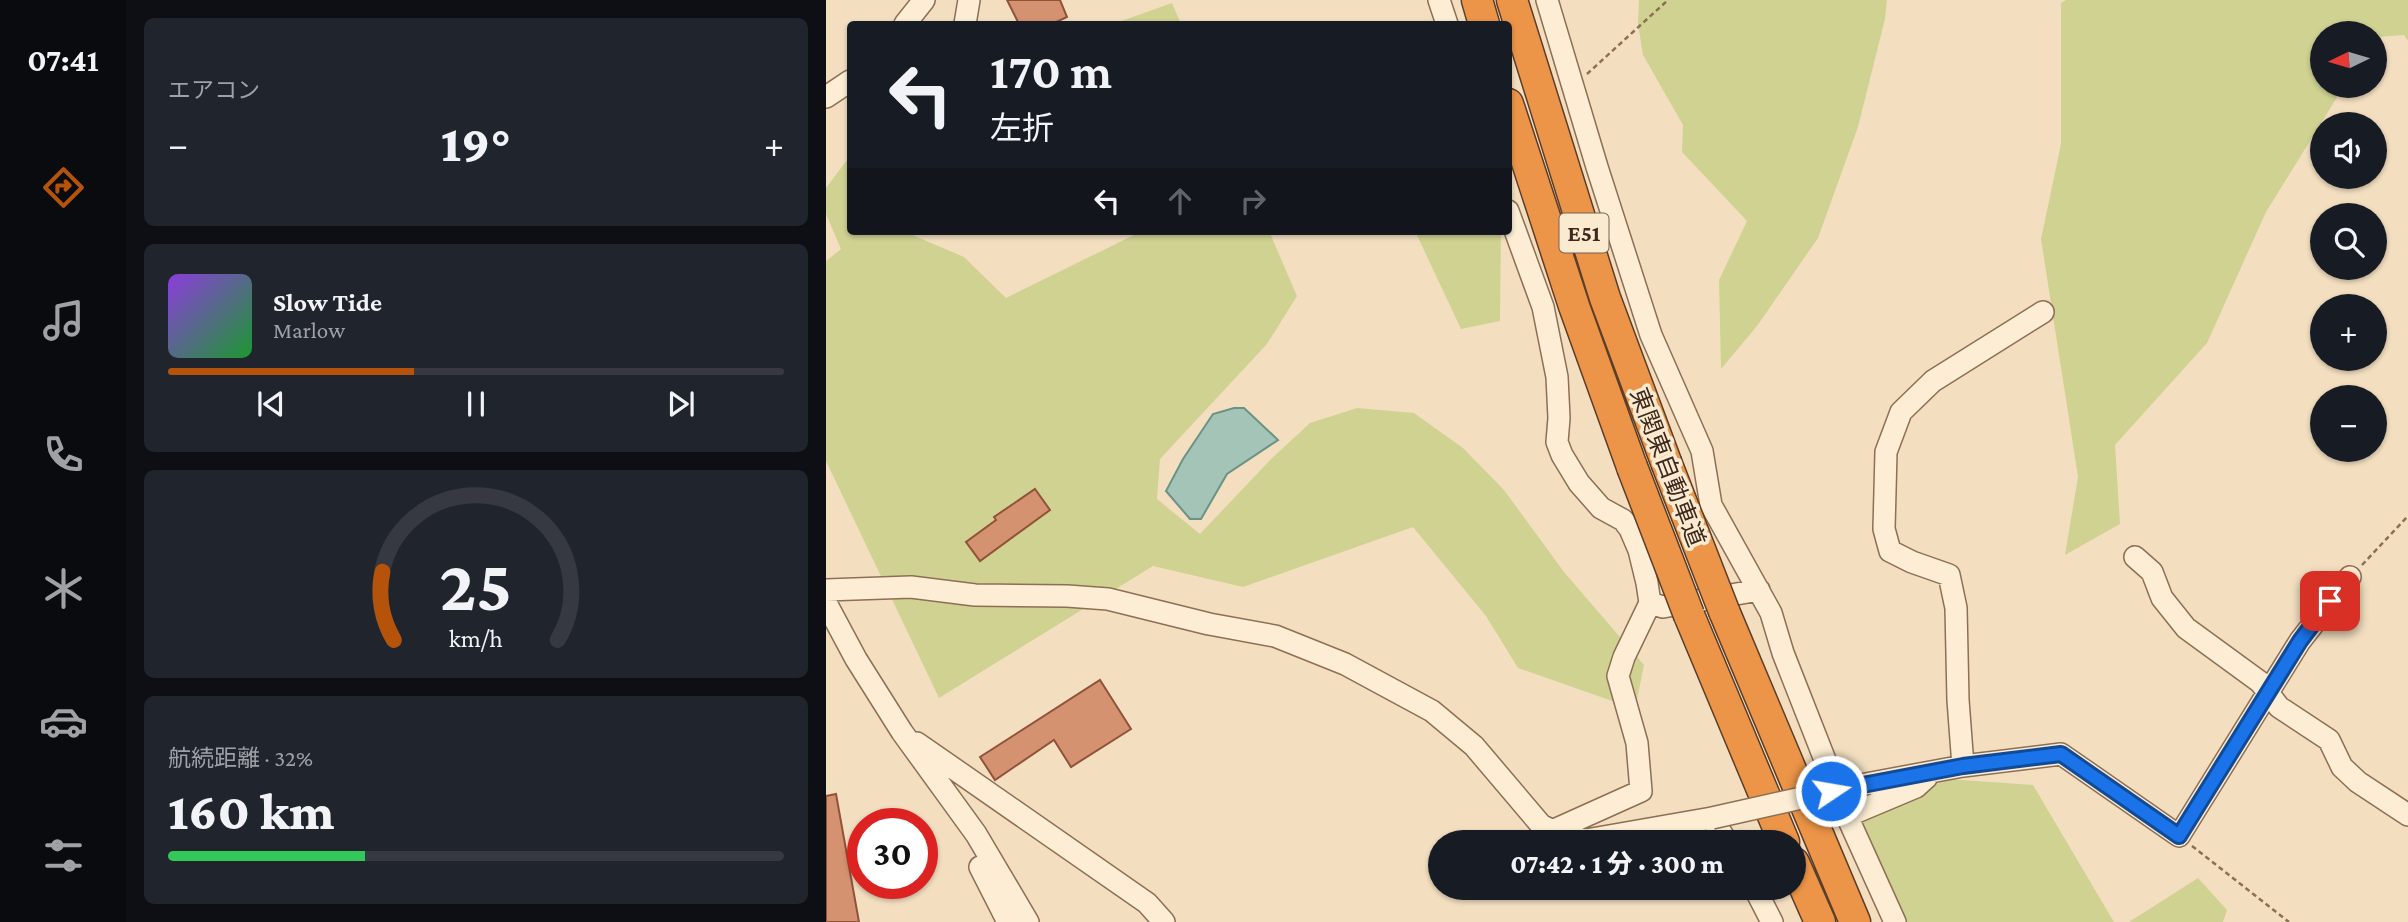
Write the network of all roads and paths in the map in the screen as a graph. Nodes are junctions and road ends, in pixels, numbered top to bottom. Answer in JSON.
{"nodes":[{"id":1,"x":924,"y":0,"type":"edge"},
{"id":2,"x":969,"y":0,"type":"edge"},
{"id":3,"x":1439,"y":0,"type":"edge"},
{"id":4,"x":1477,"y":0,"type":"edge"},
{"id":5,"x":1512,"y":0,"type":"edge"},
{"id":6,"x":1547,"y":0,"type":"edge"},
{"id":7,"x":1668,"y":0,"type":"edge"},
{"id":8,"x":907,"y":21,"type":"edge"},
{"id":9,"x":966,"y":21,"type":"edge"},
{"id":10,"x":1446,"y":21,"type":"edge"},
{"id":11,"x":1483,"y":21,"type":"edge"},
{"id":12,"x":1572,"y":83,"type":"junction"},
{"id":13,"x":1512,"y":116,"type":"edge"},
{"id":14,"x":1512,"y":222,"type":"edge"},
{"id":15,"x":2043,"y":312,"type":"dead end"},
{"id":16,"x":2408,"y":516,"type":"edge"},
{"id":17,"x":2135,"y":557,"type":"dead end"},
{"id":18,"x":2350,"y":577,"type":"joint"},
{"id":19,"x":826,"y":590,"type":"edge"},
{"id":20,"x":1759,"y":590,"type":"junction"},
{"id":21,"x":826,"y":603,"type":"edge"},
{"id":22,"x":1650,"y":603,"type":"junction"},
{"id":23,"x":2269,"y":693,"type":"junction"},
{"id":24,"x":902,"y":732,"type":"junction"},
{"id":25,"x":1963,"y":766,"type":"junction"},
{"id":26,"x":1934,"y":772,"type":"junction"},
{"id":27,"x":935,"y":777,"type":"junction"},
{"id":28,"x":2408,"y":815,"type":"edge"},
{"id":29,"x":1847,"y":816,"type":"junction"},
{"id":30,"x":1712,"y":818,"type":"junction"},
{"id":31,"x":1550,"y":830,"type":"edge"},
{"id":32,"x":1554,"y":830,"type":"edge"},
{"id":33,"x":1643,"y":830,"type":"edge"},
{"id":34,"x":1720,"y":830,"type":"edge"},
{"id":35,"x":1779,"y":830,"type":"edge"},
{"id":36,"x":2179,"y":836,"type":"junction"},
{"id":37,"x":1806,"y":890,"type":"edge"},
{"id":38,"x":1761,"y":900,"type":"edge"},
{"id":39,"x":1008,"y":922,"type":"edge"},
{"id":40,"x":1028,"y":922,"type":"edge"},
{"id":41,"x":1164,"y":922,"type":"edge"},
{"id":42,"x":1772,"y":922,"type":"edge"},
{"id":43,"x":1820,"y":922,"type":"edge"},
{"id":44,"x":1855,"y":922,"type":"edge"},
{"id":45,"x":1895,"y":922,"type":"edge"},
{"id":46,"x":2289,"y":922,"type":"edge"}],
"edges":[{"from":1,"to":8,"type":"street"},
{"from":2,"to":9,"type":"street"},
{"from":3,"to":10,"type":"street"},
{"from":4,"to":11,"type":"highway"},
{"from":5,"to":44,"type":"highway","name":"東関東自動車道","number":"E51","bridge":true},
{"from":6,"to":12,"type":"street"},
{"from":7,"to":12,"type":"path"},
{"from":12,"to":20,"type":"street"},
{"from":13,"to":35,"type":"highway","name":"東関東自動車道","number":"E51","bridge":true},
{"from":14,"to":22,"type":"street"},
{"from":15,"to":25,"type":"street"},
{"from":16,"to":18,"type":"path"},
{"from":17,"to":23,"type":"street"},
{"from":18,"to":23,"type":"street"},
{"from":19,"to":31,"type":"street"},
{"from":20,"to":22,"type":"street"},
{"from":20,"to":29,"type":"street"},
{"from":21,"to":24,"type":"street"},
{"from":22,"to":32,"type":"street"},
{"from":23,"to":28,"type":"street"},
{"from":23,"to":36,"type":"street"},
{"from":24,"to":27,"type":"street"},
{"from":24,"to":41,"type":"street"},
{"from":25,"to":26,"type":"street"},
{"from":25,"to":36,"type":"street"},
{"from":26,"to":29,"type":"street"},
{"from":26,"to":30,"type":"street","bridge":true},
{"from":27,"to":39,"type":"street"},
{"from":27,"to":40,"type":"street"},
{"from":29,"to":45,"type":"street"},
{"from":30,"to":33,"type":"street"},
{"from":30,"to":34,"type":"street"},
{"from":36,"to":46,"type":"path"},
{"from":37,"to":43,"type":"highway"},
{"from":38,"to":42,"type":"street"}]}
